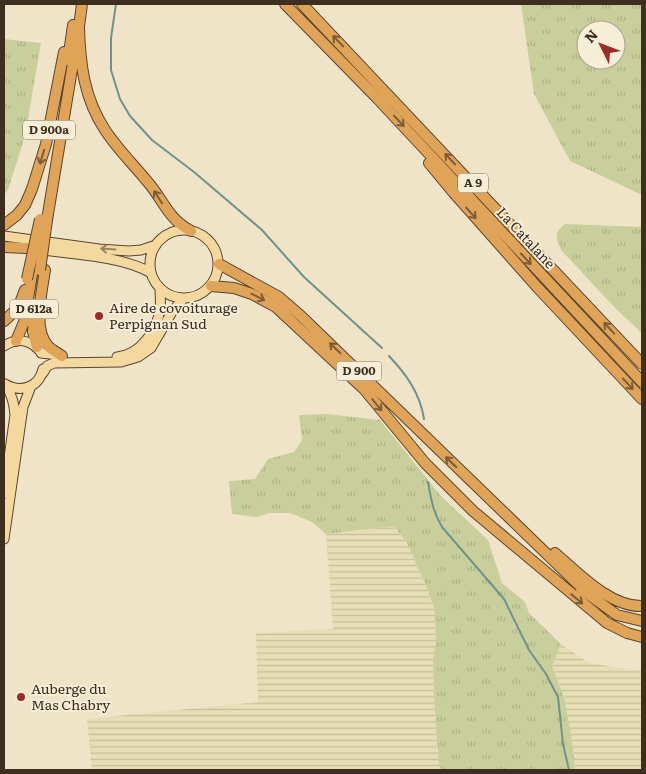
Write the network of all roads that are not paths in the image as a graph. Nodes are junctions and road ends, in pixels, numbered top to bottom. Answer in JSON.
{"nodes":[{"id":1,"x":76,"y":4,"type":"edge"},
{"id":2,"x":82,"y":4,"type":"edge"},
{"id":3,"x":285,"y":4,"type":"edge"},
{"id":4,"x":302,"y":4,"type":"edge"},
{"id":5,"x":76,"y":26,"type":"junction"},
{"id":6,"x":422,"y":146,"type":"junction"},
{"id":7,"x":46,"y":220,"type":"junction"},
{"id":8,"x":4,"y":225,"type":"edge"},
{"id":9,"x":192,"y":231,"type":"junction"},
{"id":10,"x":4,"y":236,"type":"edge"},
{"id":11,"x":156,"y":245,"type":"junction"},
{"id":12,"x":4,"y":246,"type":"edge"},
{"id":13,"x":26,"y":248,"type":"joint"},
{"id":14,"x":219,"y":264,"type":"junction"},
{"id":15,"x":40,"y":270,"type":"junction"},
{"id":16,"x":151,"y":273,"type":"junction"},
{"id":17,"x":211,"y":286,"type":"junction"},
{"id":18,"x":160,"y":289,"type":"junction"},
{"id":19,"x":183,"y":299,"type":"junction"},
{"id":20,"x":4,"y":321,"type":"edge"},
{"id":21,"x":16,"y":341,"type":"junction"},
{"id":22,"x":4,"y":346,"type":"edge"},
{"id":23,"x":39,"y":350,"type":"junction"},
{"id":24,"x":62,"y":356,"type":"junction"},
{"id":25,"x":642,"y":364,"type":"edge"},
{"id":26,"x":42,"y":373,"type":"junction"},
{"id":27,"x":642,"y":382,"type":"edge"},
{"id":28,"x":4,"y":384,"type":"edge"},
{"id":29,"x":31,"y":386,"type":"junction"},
{"id":30,"x":642,"y":399,"type":"edge"},
{"id":31,"x":4,"y":493,"type":"edge"},
{"id":32,"x":487,"y":495,"type":"junction"},
{"id":33,"x":473,"y":510,"type":"junction"},
{"id":34,"x":4,"y":539,"type":"edge"},
{"id":35,"x":585,"y":591,"type":"junction"},
{"id":36,"x":642,"y":606,"type":"edge"},
{"id":37,"x":642,"y":622,"type":"edge"},
{"id":38,"x":642,"y":638,"type":"edge"}],
"edges":[{"from":1,"to":5,"type":"highway","number":"D 612a"},
{"from":2,"to":5,"type":"highway","number":"D 612a"},
{"from":3,"to":6,"type":"highway","name":"La Catalane","number":"A 9","one_way":true},
{"from":25,"to":4,"type":"highway","name":"La Catalane","number":"A 9","one_way":true},
{"from":5,"to":7,"type":"highway","number":"D 612a"},
{"from":5,"to":7,"type":"highway","number":"D 612a"},
{"from":5,"to":8,"type":"highway","number":"D 900a","one_way":true},
{"from":9,"to":5,"type":"highway","one_way":true},
{"from":6,"to":27,"type":"highway","name":"La Catalane","number":"A 9","one_way":true},
{"from":6,"to":30,"type":"highway","one_way":true},
{"from":7,"to":15,"type":"highway","number":"D 612a","bridge":true},
{"from":7,"to":20,"type":"highway","bridge":true},
{"from":9,"to":11,"type":"main road"},
{"from":9,"to":14,"type":"main road"},
{"from":11,"to":10,"type":"main road","one_way":true},
{"from":11,"to":16,"type":"main road"},
{"from":12,"to":13,"type":"highway"},
{"from":13,"to":16,"type":"main road"},
{"from":14,"to":17,"type":"main road"},
{"from":32,"to":14,"type":"highway","number":"D 900","one_way":true},
{"from":15,"to":21,"type":"highway","number":"D 612a"},
{"from":15,"to":23,"type":"highway","number":"D 612a"},
{"from":15,"to":24,"type":"highway"},
{"from":16,"to":18,"type":"main road"},
{"from":17,"to":19,"type":"main road"},
{"from":17,"to":33,"type":"highway","number":"D 900","one_way":true},
{"from":18,"to":19,"type":"main road"},
{"from":18,"to":24,"type":"main road"},
{"from":19,"to":26,"type":"main road"},
{"from":21,"to":22,"type":"main road"},
{"from":21,"to":23,"type":"main road"},
{"from":23,"to":24,"type":"main road"},
{"from":23,"to":26,"type":"main road"},
{"from":26,"to":29,"type":"main road"},
{"from":28,"to":29,"type":"main road"},
{"from":28,"to":31,"type":"main road"},
{"from":29,"to":34,"type":"main road"},
{"from":32,"to":35,"type":"highway"},
{"from":32,"to":36,"type":"highway"},
{"from":33,"to":35,"type":"highway"},
{"from":33,"to":38,"type":"highway","one_way":true},
{"from":35,"to":37,"type":"highway"}]}
